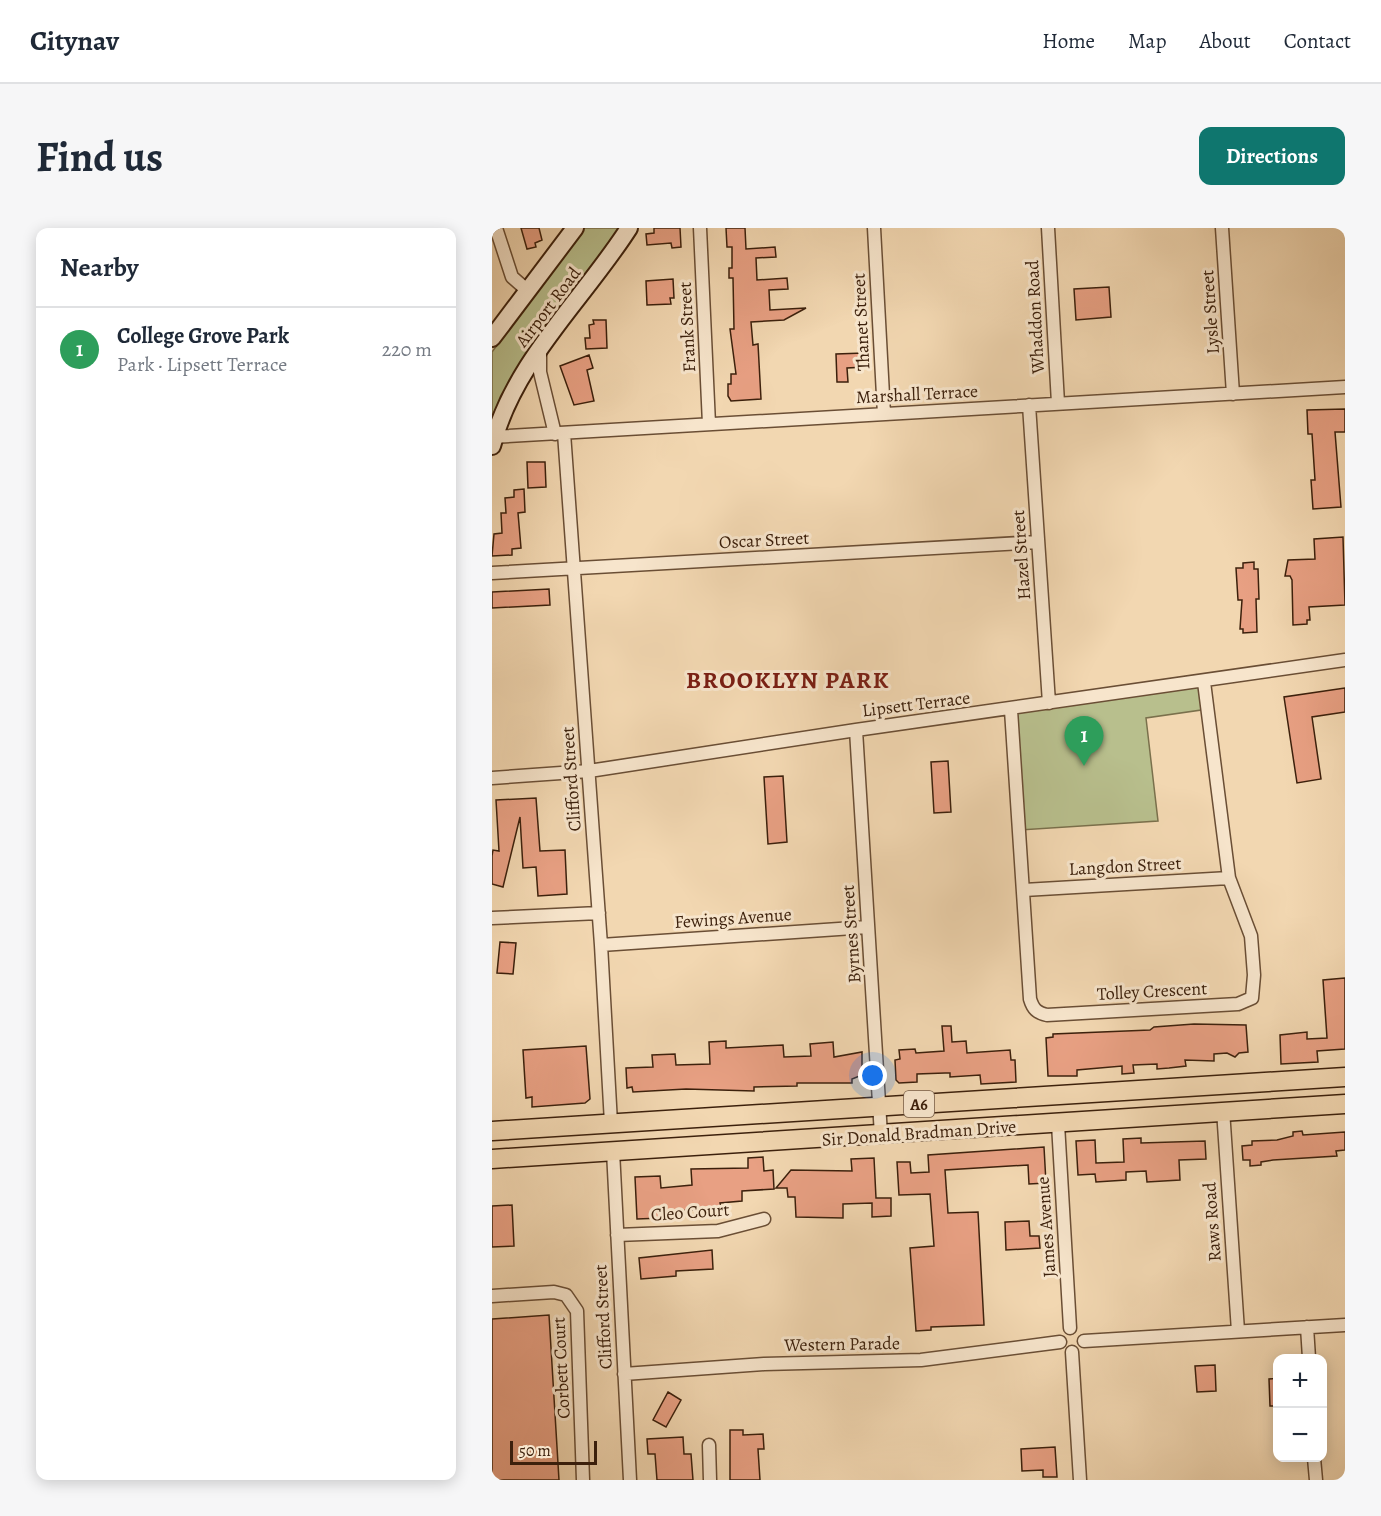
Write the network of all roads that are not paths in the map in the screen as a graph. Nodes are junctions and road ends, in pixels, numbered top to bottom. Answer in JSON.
{"nodes":[{"id":1,"x":496,"y":228,"type":"edge"},
{"id":2,"x":575,"y":228,"type":"edge"},
{"id":3,"x":629,"y":228,"type":"edge"},
{"id":4,"x":700,"y":228,"type":"edge"},
{"id":5,"x":874,"y":228,"type":"edge"},
{"id":6,"x":1048,"y":228,"type":"edge"},
{"id":7,"x":1222,"y":228,"type":"edge"},
{"id":8,"x":528,"y":291,"type":"junction"},
{"id":9,"x":492,"y":338,"type":"edge"},
{"id":10,"x":540,"y":350,"type":"junction"},
{"id":11,"x":1345,"y":387,"type":"edge"},
{"id":12,"x":1233,"y":394,"type":"junction"},
{"id":13,"x":1058,"y":403,"type":"junction"},
{"id":14,"x":1029,"y":405,"type":"junction"},
{"id":15,"x":884,"y":414,"type":"junction"},
{"id":16,"x":709,"y":424,"type":"junction"},
{"id":17,"x":560,"y":433,"type":"junction"},
{"id":18,"x":493,"y":440,"type":"edge"},
{"id":19,"x":1038,"y":542,"type":"junction"},
{"id":20,"x":574,"y":569,"type":"junction"},
{"id":21,"x":492,"y":573,"type":"edge"},
{"id":22,"x":1345,"y":660,"type":"edge"},
{"id":23,"x":1204,"y":682,"type":"junction"},
{"id":24,"x":1049,"y":704,"type":"junction"},
{"id":25,"x":1011,"y":710,"type":"junction"},
{"id":26,"x":855,"y":730,"type":"junction"},
{"id":27,"x":589,"y":771,"type":"junction"},
{"id":28,"x":492,"y":778,"type":"edge"},
{"id":29,"x":1229,"y":878,"type":"junction"},
{"id":30,"x":1024,"y":890,"type":"junction"},
{"id":31,"x":599,"y":913,"type":"junction"},
{"id":32,"x":492,"y":918,"type":"edge"},
{"id":33,"x":868,"y":927,"type":"junction"},
{"id":34,"x":601,"y":945,"type":"junction"},
{"id":35,"x":1345,"y":1077,"type":"edge"},
{"id":36,"x":1126,"y":1091,"type":"junction"},
{"id":37,"x":1345,"y":1104,"type":"edge"},
{"id":38,"x":880,"y":1106,"type":"junction"},
{"id":39,"x":1223,"y":1110,"type":"junction"},
{"id":40,"x":1148,"y":1116,"type":"junction"},
{"id":41,"x":610,"y":1123,"type":"junction"},
{"id":42,"x":1058,"y":1124,"type":"junction"},
{"id":43,"x":492,"y":1131,"type":"edge"},
{"id":44,"x":881,"y":1135,"type":"junction"},
{"id":45,"x":613,"y":1151,"type":"junction"},
{"id":46,"x":492,"y":1159,"type":"edge"},
{"id":47,"x":764,"y":1219,"type":"dead end"},
{"id":48,"x":617,"y":1235,"type":"junction"},
{"id":49,"x":492,"y":1296,"type":"edge"},
{"id":50,"x":1345,"y":1326,"type":"edge"},
{"id":51,"x":1070,"y":1328,"type":"junction"},
{"id":52,"x":1307,"y":1328,"type":"junction"},
{"id":53,"x":1238,"y":1331,"type":"junction"},
{"id":54,"x":1084,"y":1341,"type":"junction"},
{"id":55,"x":1059,"y":1342,"type":"junction"},
{"id":56,"x":1072,"y":1352,"type":"junction"},
{"id":57,"x":1309,"y":1354,"type":"edge"},
{"id":58,"x":624,"y":1374,"type":"junction"},
{"id":59,"x":709,"y":1446,"type":"dead end"},
{"id":60,"x":1314,"y":1462,"type":"edge"},
{"id":61,"x":583,"y":1480,"type":"edge"},
{"id":62,"x":630,"y":1480,"type":"edge"},
{"id":63,"x":710,"y":1480,"type":"edge"},
{"id":64,"x":1080,"y":1480,"type":"edge"},
{"id":65,"x":1316,"y":1480,"type":"edge"}],
"edges":[{"from":1,"to":8,"type":"street"},
{"from":2,"to":8,"type":"main road","name":"Airport Road"},
{"from":3,"to":10,"type":"main road","name":"Airport Road"},
{"from":4,"to":16,"type":"street","name":"Frank Street"},
{"from":5,"to":15,"type":"street","name":"Thanet Street"},
{"from":6,"to":13,"type":"street","name":"Whaddon Road"},
{"from":7,"to":12,"type":"street","name":"Lysle Street"},
{"from":8,"to":9,"type":"main road","name":"Airport Road"},
{"from":10,"to":17,"type":"street","name":"Clifford Street"},
{"from":10,"to":18,"type":"main road","name":"Airport Road"},
{"from":11,"to":12,"type":"street","name":"Marshall Terrace"},
{"from":12,"to":13,"type":"street","name":"Marshall Terrace"},
{"from":13,"to":14,"type":"street","name":"Marshall Terrace"},
{"from":14,"to":15,"type":"street","name":"Marshall Terrace"},
{"from":14,"to":19,"type":"street","name":"Hazel Street"},
{"from":15,"to":16,"type":"street","name":"Marshall Terrace"},
{"from":16,"to":17,"type":"street","name":"Marshall Terrace"},
{"from":17,"to":18,"type":"street","name":"Marshall Terrace"},
{"from":17,"to":20,"type":"street","name":"Clifford Street"},
{"from":19,"to":20,"type":"street","name":"Oscar Street"},
{"from":19,"to":24,"type":"street","name":"Hazel Street"},
{"from":20,"to":21,"type":"street","name":"Oscar Street"},
{"from":20,"to":27,"type":"street","name":"Clifford Street"},
{"from":22,"to":23,"type":"street","name":"Lipsett Terrace"},
{"from":23,"to":24,"type":"street","name":"Lipsett Terrace"},
{"from":23,"to":29,"type":"street","name":"Tolley Crescent"},
{"from":24,"to":25,"type":"street","name":"Lipsett Terrace"},
{"from":25,"to":26,"type":"street","name":"Lipsett Terrace"},
{"from":25,"to":30,"type":"street","name":"Tolley Crescent"},
{"from":26,"to":27,"type":"street","name":"Lipsett Terrace"},
{"from":26,"to":33,"type":"street","name":"Byrnes Street"},
{"from":27,"to":28,"type":"street","name":"Lipsett Terrace"},
{"from":27,"to":31,"type":"street","name":"Clifford Street"},
{"from":29,"to":30,"type":"street","name":"Langdon Street"},
{"from":29,"to":30,"type":"street","name":"Tolley Crescent"},
{"from":31,"to":32,"type":"street"},
{"from":31,"to":34,"type":"street","name":"Clifford Street"},
{"from":33,"to":34,"type":"street","name":"Fewings Avenue"},
{"from":33,"to":38,"type":"street","name":"Byrnes Street"},
{"from":34,"to":41,"type":"street","name":"Clifford Street"},
{"from":35,"to":36,"type":"main road","name":"Sir Donald Bradman Drive","number":"A6"},
{"from":36,"to":38,"type":"main road","name":"Sir Donald Bradman Drive","number":"A6"},
{"from":36,"to":40,"type":"main road"},
{"from":37,"to":39,"type":"main road","name":"Sir Donald Bradman Drive","number":"A6"},
{"from":38,"to":41,"type":"main road","name":"Sir Donald Bradman Drive","number":"A6"},
{"from":38,"to":44,"type":"street","name":"Byrnes Street"},
{"from":39,"to":40,"type":"main road","name":"Sir Donald Bradman Drive","number":"A6"},
{"from":39,"to":53,"type":"street","name":"Raws Road"},
{"from":40,"to":42,"type":"main road","name":"Sir Donald Bradman Drive","number":"A6"},
{"from":41,"to":43,"type":"main road","name":"Sir Donald Bradman Drive","number":"A6"},
{"from":42,"to":44,"type":"main road","name":"Sir Donald Bradman Drive","number":"A6"},
{"from":42,"to":51,"type":"street","name":"James Avenue"},
{"from":44,"to":45,"type":"main road","name":"Sir Donald Bradman Drive","number":"A6"},
{"from":45,"to":46,"type":"main road","name":"Sir Donald Bradman Drive","number":"A6"},
{"from":45,"to":48,"type":"street","name":"Clifford Street"},
{"from":47,"to":48,"type":"street","name":"Cleo Court"},
{"from":48,"to":58,"type":"street","name":"Clifford Street"},
{"from":49,"to":61,"type":"street","name":"Corbett Court"},
{"from":50,"to":52,"type":"street"},
{"from":51,"to":54,"type":"street"},
{"from":51,"to":55,"type":"street"},
{"from":52,"to":53,"type":"street"},
{"from":52,"to":57,"type":"street"},
{"from":53,"to":54,"type":"street"},
{"from":54,"to":56,"type":"street"},
{"from":55,"to":56,"type":"street"},
{"from":55,"to":58,"type":"street","name":"Western Parade"},
{"from":56,"to":64,"type":"street"},
{"from":58,"to":62,"type":"street","name":"Clifford Street"},
{"from":59,"to":63,"type":"street"},
{"from":60,"to":65,"type":"street"}]}
